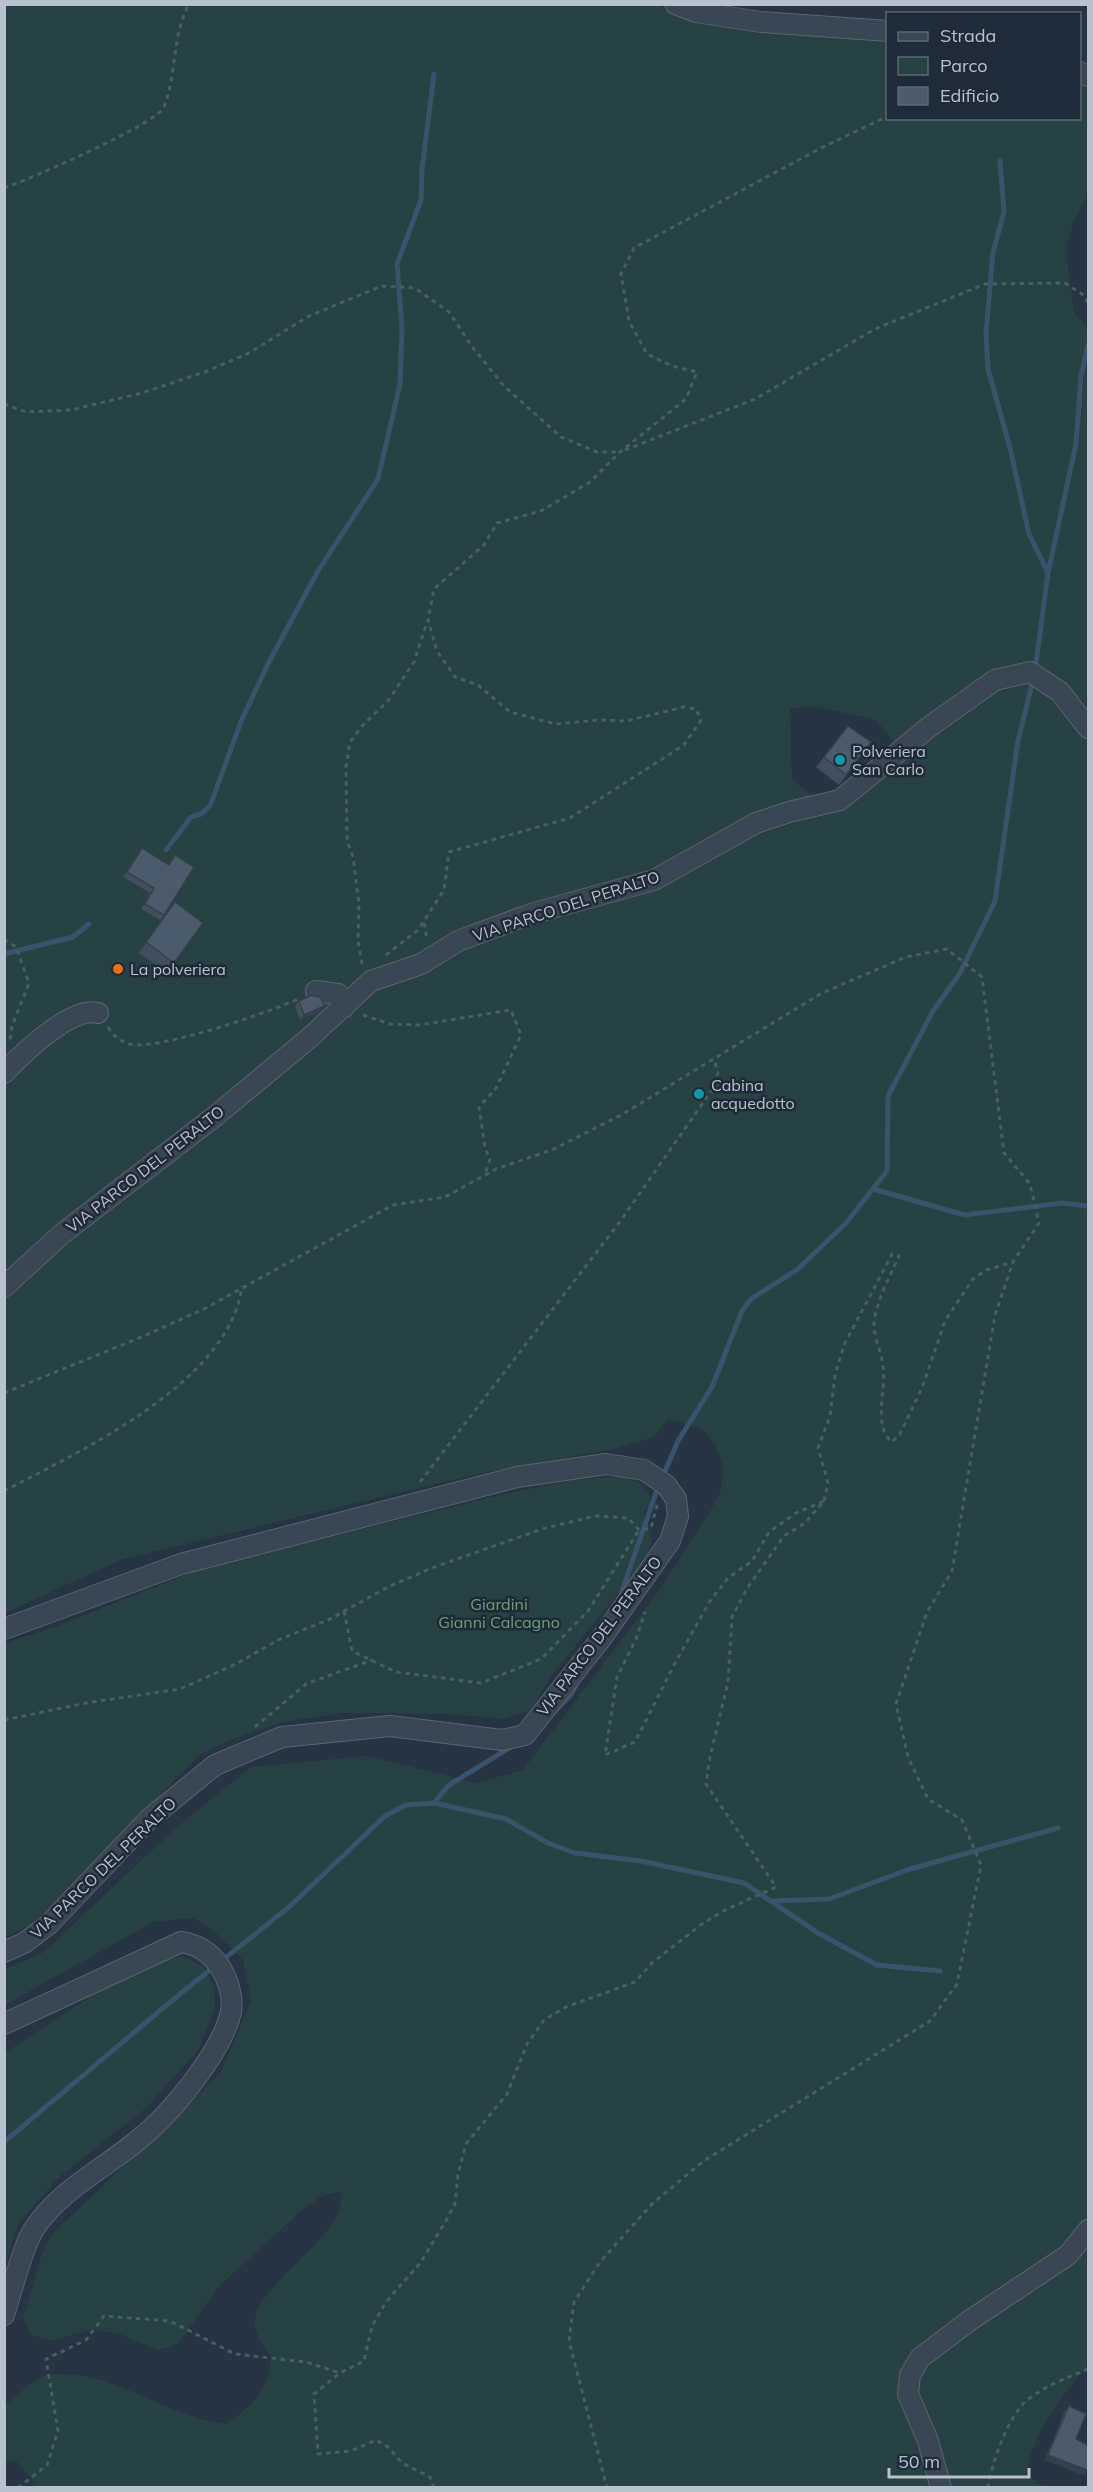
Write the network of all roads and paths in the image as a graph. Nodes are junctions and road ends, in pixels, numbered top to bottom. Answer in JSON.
{"nodes":[{"id":1,"x":189,"y":4,"type":"edge"},
{"id":2,"x":675,"y":4,"type":"edge"},
{"id":3,"x":886,"y":31,"type":"edge"},
{"id":4,"x":886,"y":117,"type":"edge"},
{"id":5,"x":4,"y":188,"type":"edge"},
{"id":6,"x":1089,"y":302,"type":"edge"},
{"id":7,"x":4,"y":404,"type":"edge"},
{"id":8,"x":620,"y":452,"type":"junction"},
{"id":9,"x":428,"y":621,"type":"junction"},
{"id":10,"x":1089,"y":728,"type":"edge"},
{"id":11,"x":424,"y":921,"type":"dead end"},
{"id":12,"x":4,"y":939,"type":"edge"},
{"id":13,"x":364,"y":971,"type":"dead end"},
{"id":14,"x":316,"y":991,"type":"joint"},
{"id":15,"x":343,"y":1008,"type":"junction"},
{"id":16,"x":98,"y":1013,"type":"joint"},
{"id":17,"x":714,"y":1060,"type":"junction"},
{"id":18,"x":5,"y":1072,"type":"edge"},
{"id":19,"x":485,"y":1174,"type":"junction"},
{"id":20,"x":1013,"y":1262,"type":"junction"},
{"id":21,"x":242,"y":1286,"type":"junction"},
{"id":22,"x":4,"y":1287,"type":"edge"},
{"id":23,"x":4,"y":1393,"type":"edge"},
{"id":24,"x":666,"y":1485,"type":"junction"},
{"id":25,"x":4,"y":1491,"type":"edge"},
{"id":26,"x":824,"y":1501,"type":"junction"},
{"id":27,"x":399,"y":1509,"type":"junction"},
{"id":28,"x":639,"y":1530,"type":"junction"},
{"id":29,"x":646,"y":1608,"type":"dead end"},
{"id":30,"x":344,"y":1611,"type":"junction"},
{"id":31,"x":4,"y":1629,"type":"edge"},
{"id":32,"x":372,"y":1660,"type":"junction"},
{"id":33,"x":4,"y":1720,"type":"edge"},
{"id":34,"x":258,"y":1724,"type":"dead end"},
{"id":35,"x":4,"y":1952,"type":"edge"},
{"id":36,"x":4,"y":2024,"type":"edge"},
{"id":37,"x":1089,"y":2230,"type":"edge"},
{"id":38,"x":4,"y":2315,"type":"edge"},
{"id":39,"x":1089,"y":2369,"type":"edge"},
{"id":40,"x":340,"y":2373,"type":"junction"},
{"id":41,"x":18,"y":2487,"type":"edge"},
{"id":42,"x":434,"y":2487,"type":"edge"},
{"id":43,"x":607,"y":2487,"type":"edge"},
{"id":44,"x":941,"y":2487,"type":"edge"},
{"id":45,"x":988,"y":2487,"type":"edge"}],
"edges":[{"from":1,"to":5,"type":"path"},
{"from":2,"to":3,"type":"street"},
{"from":4,"to":8,"type":"path"},
{"from":6,"to":8,"type":"path"},
{"from":7,"to":8,"type":"path"},
{"from":8,"to":9,"type":"path"},
{"from":9,"to":11,"type":"path"},
{"from":9,"to":13,"type":"path"},
{"from":10,"to":15,"type":"street","name":"VIA PARCO DEL PERALTO"},
{"from":12,"to":18,"type":"path"},
{"from":14,"to":15,"type":"street"},
{"from":14,"to":16,"type":"path"},
{"from":15,"to":19,"type":"path"},
{"from":15,"to":22,"type":"street","name":"VIA PARCO DEL PERALTO"},
{"from":16,"to":18,"type":"street"},
{"from":17,"to":19,"type":"path"},
{"from":17,"to":20,"type":"path"},
{"from":17,"to":27,"type":"path"},
{"from":19,"to":21,"type":"path"},
{"from":20,"to":26,"type":"path"},
{"from":20,"to":43,"type":"path"},
{"from":21,"to":23,"type":"path"},
{"from":21,"to":25,"type":"path"},
{"from":24,"to":27,"type":"street"},
{"from":24,"to":28,"type":"path"},
{"from":24,"to":35,"type":"street","name":"VIA PARCO DEL PERALTO"},
{"from":26,"to":29,"type":"path"},
{"from":26,"to":40,"type":"path"},
{"from":27,"to":31,"type":"street"},
{"from":28,"to":30,"type":"path"},
{"from":28,"to":32,"type":"path"},
{"from":30,"to":32,"type":"path"},
{"from":30,"to":33,"type":"path"},
{"from":32,"to":34,"type":"path"},
{"from":36,"to":38,"type":"street"},
{"from":37,"to":44,"type":"street"},
{"from":39,"to":45,"type":"path"},
{"from":40,"to":41,"type":"path"},
{"from":40,"to":42,"type":"path"}]}
